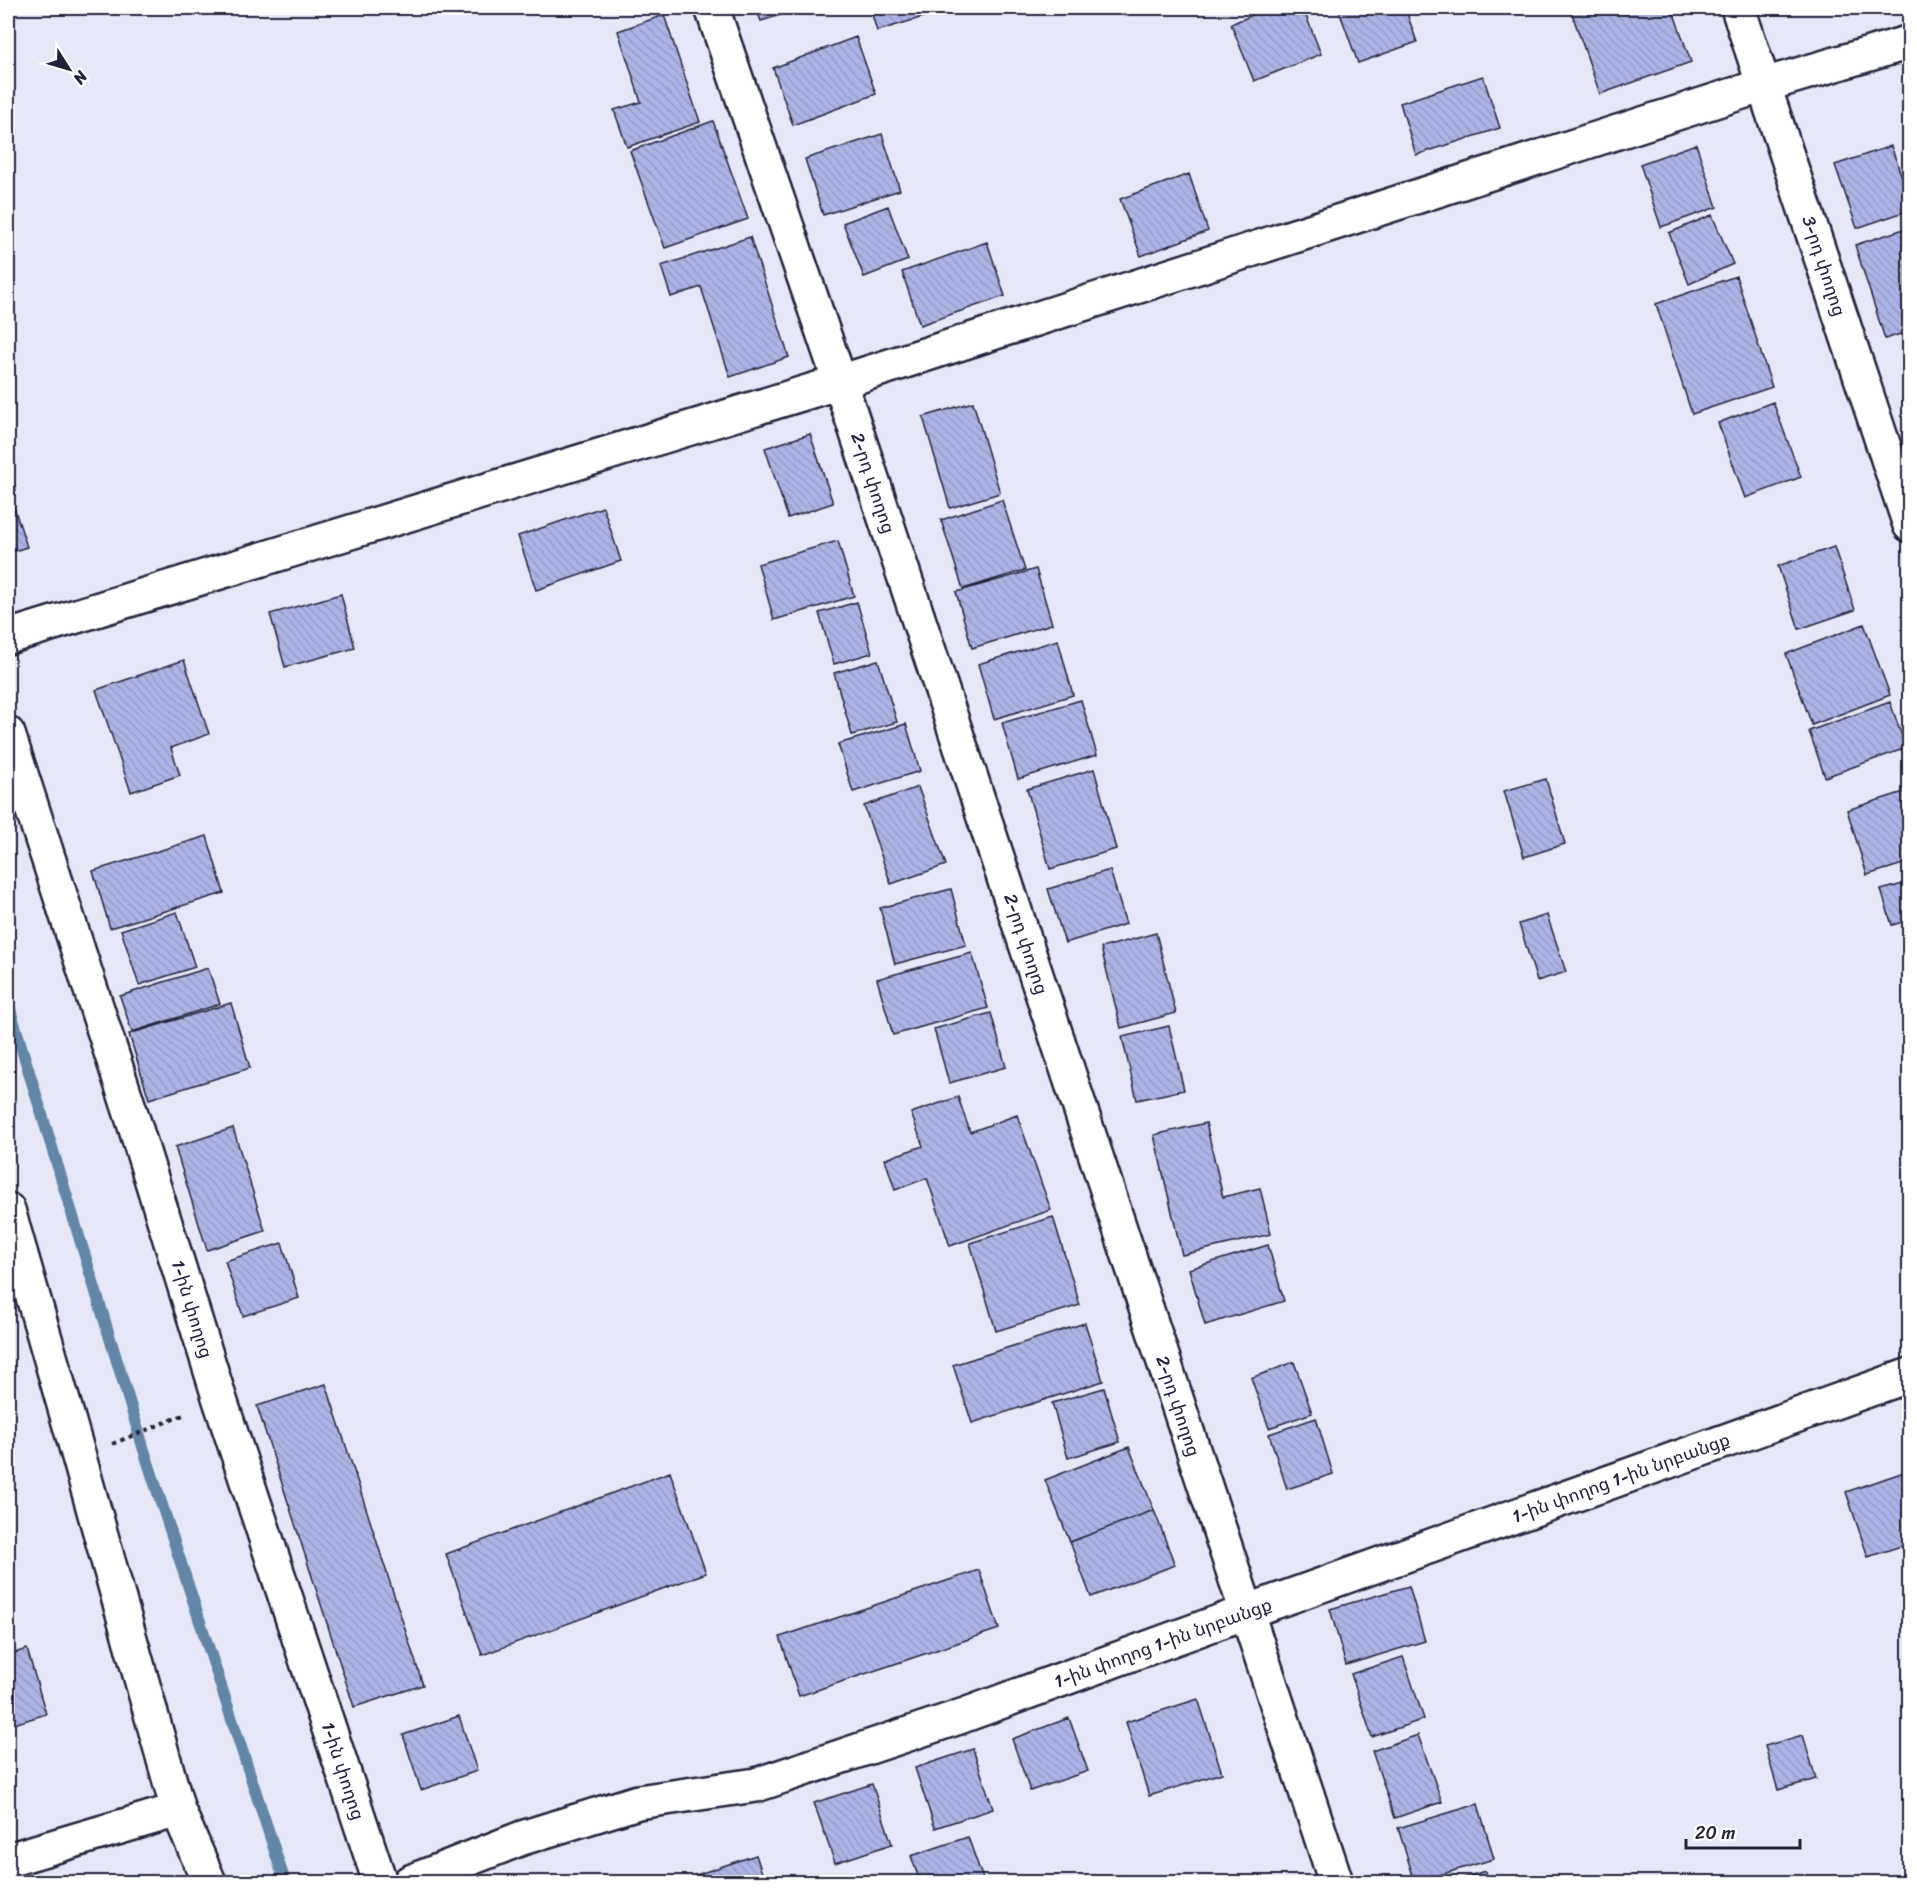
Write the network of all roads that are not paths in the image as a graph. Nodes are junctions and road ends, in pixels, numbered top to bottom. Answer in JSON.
{"nodes":[{"id":1,"x":712,"y":8,"type":"edge"},
{"id":2,"x":1738,"y":8,"type":"edge"},
{"id":3,"x":1910,"y":42,"type":"edge"},
{"id":4,"x":1764,"y":85,"type":"junction"},
{"id":5,"x":840,"y":382,"type":"junction"},
{"id":6,"x":1910,"y":525,"type":"edge"},
{"id":7,"x":8,"y":637,"type":"edge"},
{"id":8,"x":8,"y":737,"type":"edge"},
{"id":9,"x":8,"y":1210,"type":"edge"},
{"id":10,"x":1910,"y":1375,"type":"edge"},
{"id":11,"x":1246,"y":1612,"type":"junction"},
{"id":12,"x":178,"y":1810,"type":"junction"},
{"id":13,"x":8,"y":1860,"type":"edge"},
{"id":14,"x":209,"y":1882,"type":"edge"},
{"id":15,"x":380,"y":1882,"type":"edge"},
{"id":16,"x":410,"y":1882,"type":"edge"},
{"id":17,"x":1336,"y":1882,"type":"edge"}],
"edges":[{"from":1,"to":5,"type":"street","name":"2-րդ փողոց"},
{"from":2,"to":4,"type":"street","name":"3-րդ փողոց"},
{"from":3,"to":4,"type":"street"},
{"from":4,"to":5,"type":"street"},
{"from":4,"to":6,"type":"street","name":"3-րդ փողոց"},
{"from":5,"to":7,"type":"street"},
{"from":5,"to":11,"type":"street","name":"2-րդ փողոց"},
{"from":8,"to":15,"type":"street","name":"1-ին փողոց"},
{"from":9,"to":12,"type":"street"},
{"from":10,"to":11,"type":"street","name":"1-ին փողոց 1-ին նրբանցք"},
{"from":11,"to":16,"type":"street","name":"1-ին փողոց 1-ին նրբանցք"},
{"from":11,"to":17,"type":"street","name":"2-րդ փողոց"},
{"from":12,"to":13,"type":"street"},
{"from":12,"to":14,"type":"street"}]}
